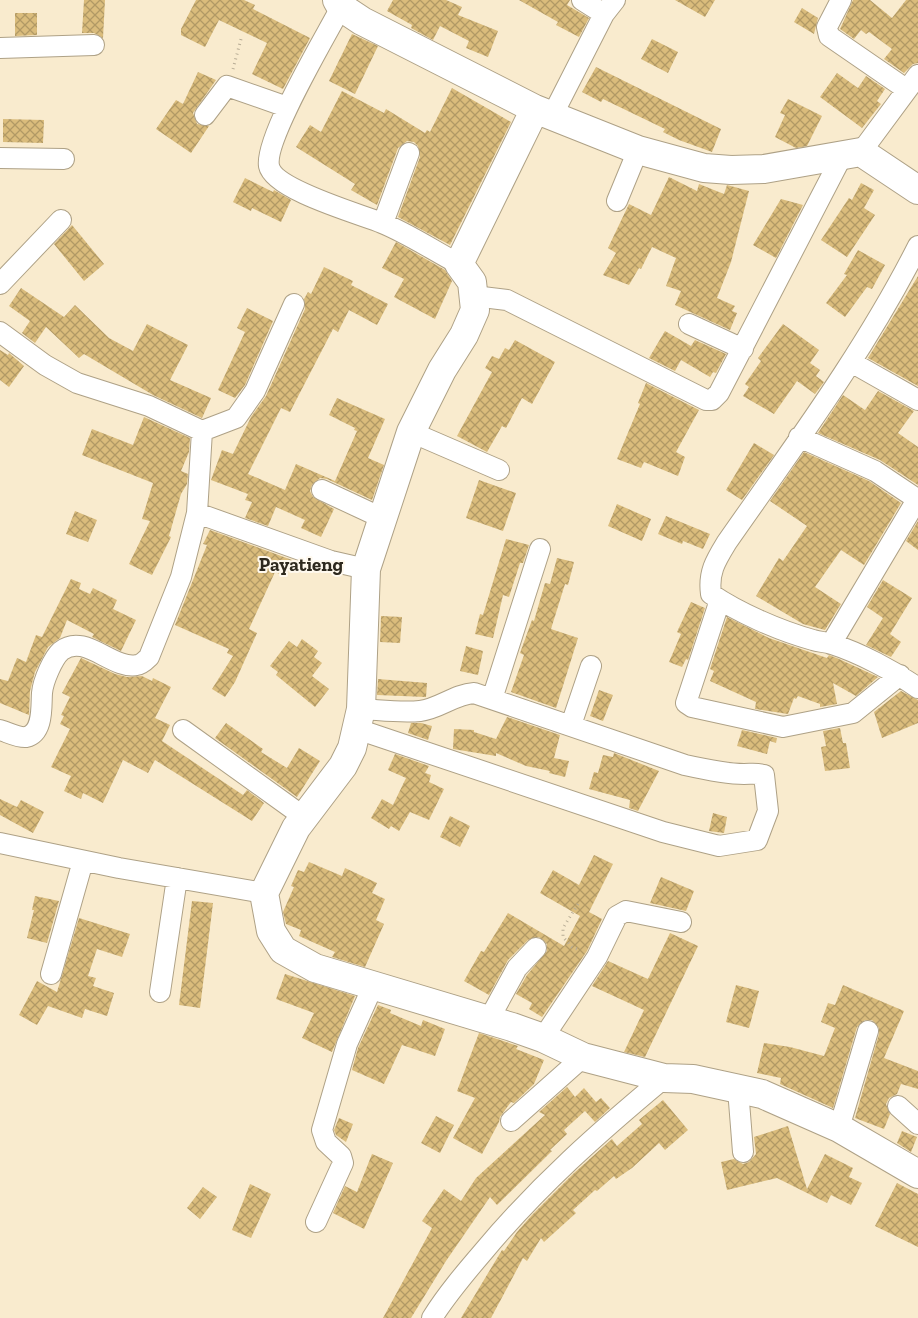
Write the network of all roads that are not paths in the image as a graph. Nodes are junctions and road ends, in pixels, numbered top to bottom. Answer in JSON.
{"nodes":[{"id":1,"x":582,"y":0,"type":"edge"},
{"id":2,"x":841,"y":0,"type":"edge"},
{"id":3,"x":339,"y":4,"type":"edge"},
{"id":4,"x":609,"y":7,"type":"edge"},
{"id":5,"x":94,"y":45,"type":"dead end"},
{"id":6,"x":0,"y":48,"type":"edge"},
{"id":7,"x":912,"y":82,"type":"edge"},
{"id":8,"x":287,"y":107,"type":"junction"},
{"id":9,"x":543,"y":112,"type":"junction"},
{"id":10,"x":205,"y":115,"type":"dead end"},
{"id":11,"x":638,"y":150,"type":"junction"},
{"id":12,"x":409,"y":153,"type":"dead end"},
{"id":13,"x":852,"y":154,"type":"junction"},
{"id":14,"x":0,"y":158,"type":"edge"},
{"id":15,"x":64,"y":159,"type":"dead end"},
{"id":16,"x":918,"y":190,"type":"edge"},
{"id":17,"x":617,"y":201,"type":"dead end"},
{"id":18,"x":61,"y":220,"type":"dead end"},
{"id":19,"x":383,"y":224,"type":"junction"},
{"id":20,"x":918,"y":246,"type":"edge"},
{"id":21,"x":460,"y":264,"type":"junction"},
{"id":22,"x":0,"y":284,"type":"edge"},
{"id":23,"x":474,"y":296,"type":"junction"},
{"id":24,"x":294,"y":304,"type":"dead end"},
{"id":25,"x":689,"y":324,"type":"dead end"},
{"id":26,"x":0,"y":332,"type":"edge"},
{"id":27,"x":743,"y":349,"type":"junction"},
{"id":28,"x":851,"y":362,"type":"junction"},
{"id":29,"x":918,"y":400,"type":"edge"},
{"id":30,"x":202,"y":431,"type":"junction"},
{"id":31,"x":411,"y":432,"type":"junction"},
{"id":32,"x":799,"y":437,"type":"junction"},
{"id":33,"x":499,"y":470,"type":"dead end"},
{"id":34,"x":322,"y":490,"type":"dead end"},
{"id":35,"x":918,"y":499,"type":"edge"},
{"id":36,"x":197,"y":513,"type":"junction"},
{"id":37,"x":382,"y":518,"type":"junction"},
{"id":38,"x":540,"y":549,"type":"dead end"},
{"id":39,"x":366,"y":569,"type":"junction"},
{"id":40,"x":720,"y":600,"type":"junction"},
{"id":41,"x":831,"y":644,"type":"junction"},
{"id":42,"x":591,"y":666,"type":"dead end"},
{"id":43,"x":900,"y":676,"type":"junction"},
{"id":44,"x":918,"y":688,"type":"edge"},
{"id":45,"x":492,"y":699,"type":"junction"},
{"id":46,"x":359,"y":719,"type":"junction"},
{"id":47,"x":571,"y":725,"type":"junction"},
{"id":48,"x":0,"y":730,"type":"edge"},
{"id":49,"x":183,"y":730,"type":"dead end"},
{"id":50,"x":304,"y":817,"type":"junction"},
{"id":51,"x":0,"y":843,"type":"edge"},
{"id":52,"x":83,"y":861,"type":"junction"},
{"id":53,"x":177,"y":878,"type":"junction"},
{"id":54,"x":264,"y":893,"type":"junction"},
{"id":55,"x":681,"y":922,"type":"dead end"},
{"id":56,"x":536,"y":948,"type":"dead end"},
{"id":57,"x":51,"y":974,"type":"dead end"},
{"id":58,"x":373,"y":986,"type":"junction"},
{"id":59,"x":160,"y":992,"type":"dead end"},
{"id":60,"x":488,"y":1021,"type":"junction"},
{"id":61,"x":868,"y":1031,"type":"dead end"},
{"id":62,"x":543,"y":1038,"type":"junction"},
{"id":63,"x":583,"y":1057,"type":"junction"},
{"id":64,"x":664,"y":1078,"type":"junction"},
{"id":65,"x":738,"y":1089,"type":"junction"},
{"id":66,"x":898,"y":1106,"type":"dead end"},
{"id":67,"x":511,"y":1121,"type":"dead end"},
{"id":68,"x":918,"y":1124,"type":"edge"},
{"id":69,"x":838,"y":1128,"type":"junction"},
{"id":70,"x":743,"y":1152,"type":"dead end"},
{"id":71,"x":918,"y":1174,"type":"edge"},
{"id":72,"x":316,"y":1222,"type":"dead end"},
{"id":73,"x":432,"y":1318,"type":"edge"}],
"edges":[{"from":1,"to":4,"type":"street"},
{"from":2,"to":7,"type":"street"},
{"from":3,"to":8,"type":"street"},
{"from":3,"to":9,"type":"street"},
{"from":4,"to":9,"type":"street"},
{"from":5,"to":6,"type":"street"},
{"from":7,"to":13,"type":"street"},
{"from":8,"to":10,"type":"street"},
{"from":8,"to":19,"type":"street"},
{"from":9,"to":11,"type":"street"},
{"from":9,"to":21,"type":"street"},
{"from":11,"to":13,"type":"street"},
{"from":11,"to":17,"type":"street"},
{"from":12,"to":19,"type":"street"},
{"from":13,"to":16,"type":"street"},
{"from":13,"to":27,"type":"street"},
{"from":14,"to":15,"type":"street"},
{"from":18,"to":22,"type":"street"},
{"from":19,"to":21,"type":"street"},
{"from":20,"to":28,"type":"street"},
{"from":21,"to":23,"type":"street"},
{"from":23,"to":27,"type":"street"},
{"from":23,"to":31,"type":"street"},
{"from":24,"to":30,"type":"street"},
{"from":25,"to":27,"type":"street"},
{"from":26,"to":30,"type":"street"},
{"from":28,"to":29,"type":"street"},
{"from":28,"to":32,"type":"street"},
{"from":30,"to":36,"type":"street"},
{"from":31,"to":33,"type":"street"},
{"from":31,"to":37,"type":"street"},
{"from":32,"to":35,"type":"street"},
{"from":32,"to":40,"type":"street"},
{"from":34,"to":37,"type":"street"},
{"from":35,"to":41,"type":"street"},
{"from":36,"to":39,"type":"street"},
{"from":36,"to":48,"type":"street"},
{"from":37,"to":39,"type":"street"},
{"from":38,"to":45,"type":"street"},
{"from":39,"to":46,"type":"street"},
{"from":40,"to":41,"type":"street"},
{"from":40,"to":43,"type":"street"},
{"from":41,"to":43,"type":"street"},
{"from":42,"to":47,"type":"street"},
{"from":43,"to":44,"type":"street"},
{"from":45,"to":46,"type":"street"},
{"from":45,"to":47,"type":"street"},
{"from":46,"to":47,"type":"street"},
{"from":46,"to":50,"type":"street"},
{"from":49,"to":50,"type":"street"},
{"from":50,"to":54,"type":"street"},
{"from":51,"to":52,"type":"street"},
{"from":52,"to":53,"type":"street"},
{"from":52,"to":57,"type":"street"},
{"from":53,"to":54,"type":"street"},
{"from":53,"to":59,"type":"street"},
{"from":54,"to":58,"type":"street"},
{"from":55,"to":62,"type":"street"},
{"from":56,"to":60,"type":"street"},
{"from":58,"to":60,"type":"street"},
{"from":58,"to":72,"type":"street"},
{"from":60,"to":62,"type":"street"},
{"from":61,"to":69,"type":"street"},
{"from":62,"to":63,"type":"street"},
{"from":63,"to":64,"type":"street"},
{"from":63,"to":67,"type":"street"},
{"from":64,"to":65,"type":"street"},
{"from":64,"to":73,"type":"street"},
{"from":65,"to":69,"type":"street"},
{"from":65,"to":70,"type":"street"},
{"from":66,"to":68,"type":"street"},
{"from":69,"to":71,"type":"street"}]}
